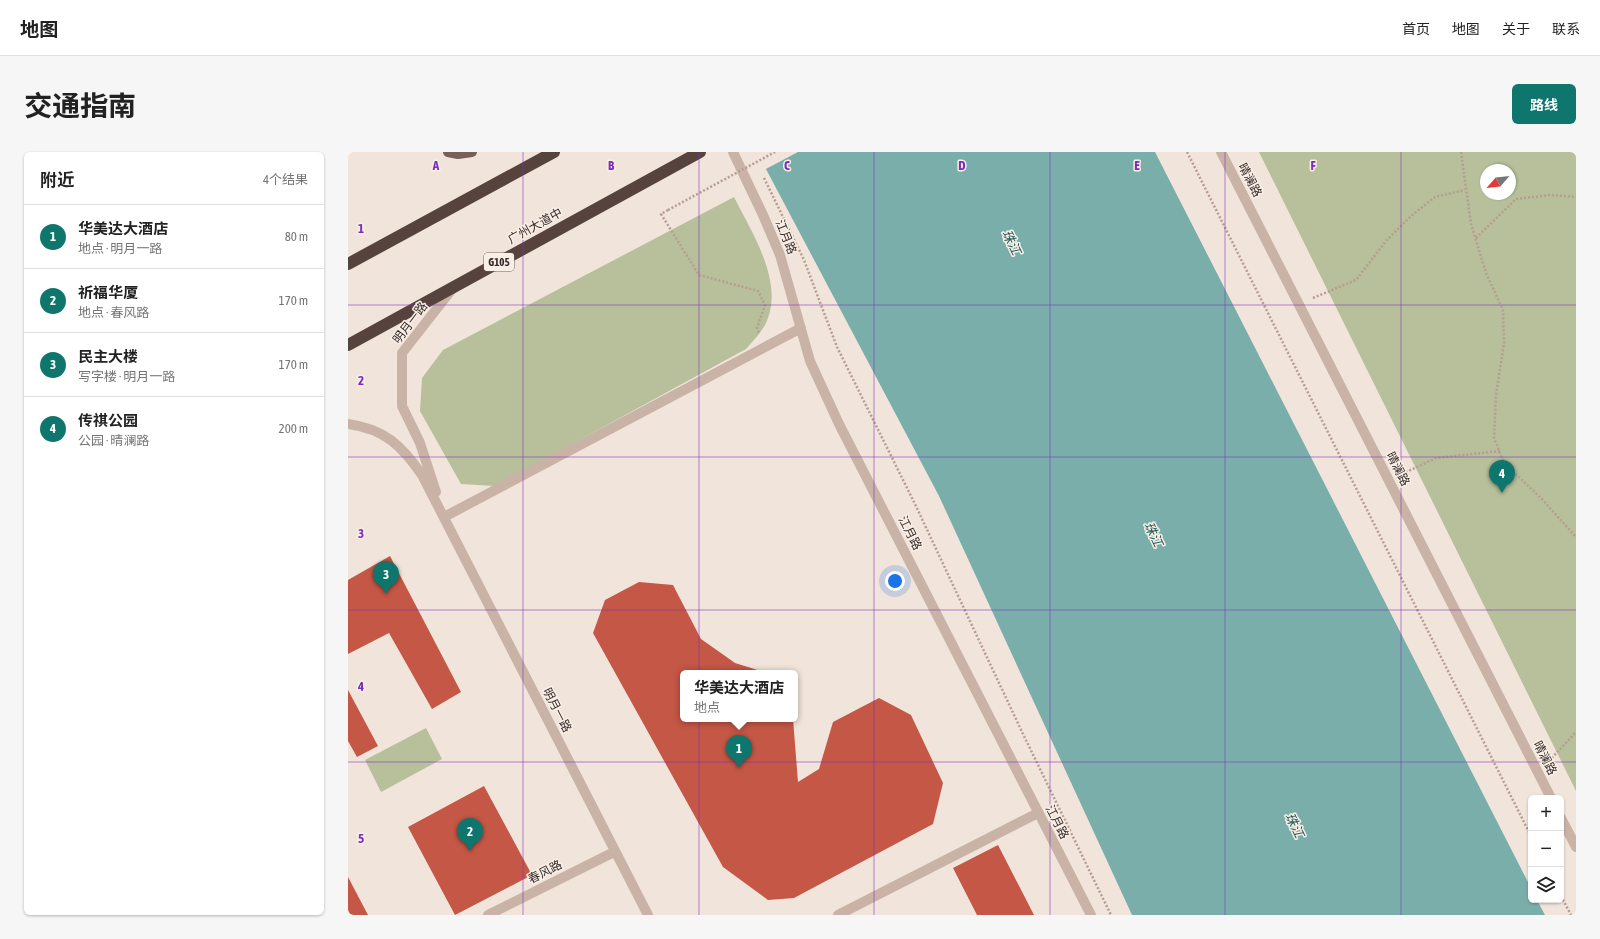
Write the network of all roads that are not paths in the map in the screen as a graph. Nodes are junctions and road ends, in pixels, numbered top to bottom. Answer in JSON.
{"nodes":[{"id":1,"x":448,"y":152,"type":"edge"},
{"id":2,"x":472,"y":152,"type":"edge"},
{"id":3,"x":554,"y":152,"type":"edge"},
{"id":4,"x":700,"y":152,"type":"edge"},
{"id":5,"x":733,"y":152,"type":"edge"},
{"id":6,"x":1221,"y":152,"type":"edge"},
{"id":7,"x":348,"y":264,"type":"edge"},
{"id":8,"x":455,"y":286,"type":"junction"},
{"id":9,"x":801,"y":328,"type":"junction"},
{"id":10,"x":348,"y":344,"type":"edge"},
{"id":11,"x":348,"y":424,"type":"edge"},
{"id":12,"x":444,"y":517,"type":"junction"},
{"id":13,"x":1549,"y":795,"type":"edge"},
{"id":14,"x":1038,"y":813,"type":"junction"},
{"id":15,"x":1564,"y":824,"type":"edge"},
{"id":16,"x":1576,"y":847,"type":"edge"},
{"id":17,"x":614,"y":852,"type":"junction"},
{"id":18,"x":488,"y":915,"type":"edge"},
{"id":19,"x":648,"y":915,"type":"edge"},
{"id":20,"x":838,"y":915,"type":"edge"},
{"id":21,"x":1092,"y":915,"type":"edge"}],
"edges":[{"from":1,"to":2,"type":"main road"},
{"from":3,"to":7,"type":"highway"},
{"from":4,"to":8,"type":"highway","name":"广州大道中","number":"G105"},
{"from":5,"to":9,"type":"street","name":"江月路"},
{"from":6,"to":13,"type":"street","name":"晴澜路"},
{"from":8,"to":10,"type":"highway","name":"广州大道中","number":"G105"},
{"from":8,"to":12,"type":"street","name":"明月一路"},
{"from":9,"to":12,"type":"street"},
{"from":9,"to":14,"type":"street","name":"江月路"},
{"from":11,"to":12,"type":"street","name":"明月一路"},
{"from":12,"to":17,"type":"street","name":"明月一路"},
{"from":14,"to":20,"type":"street"},
{"from":14,"to":21,"type":"street","name":"江月路"},
{"from":15,"to":16,"type":"street"},
{"from":17,"to":18,"type":"street","name":"春风路"},
{"from":17,"to":19,"type":"street","name":"明月一路"}]}
